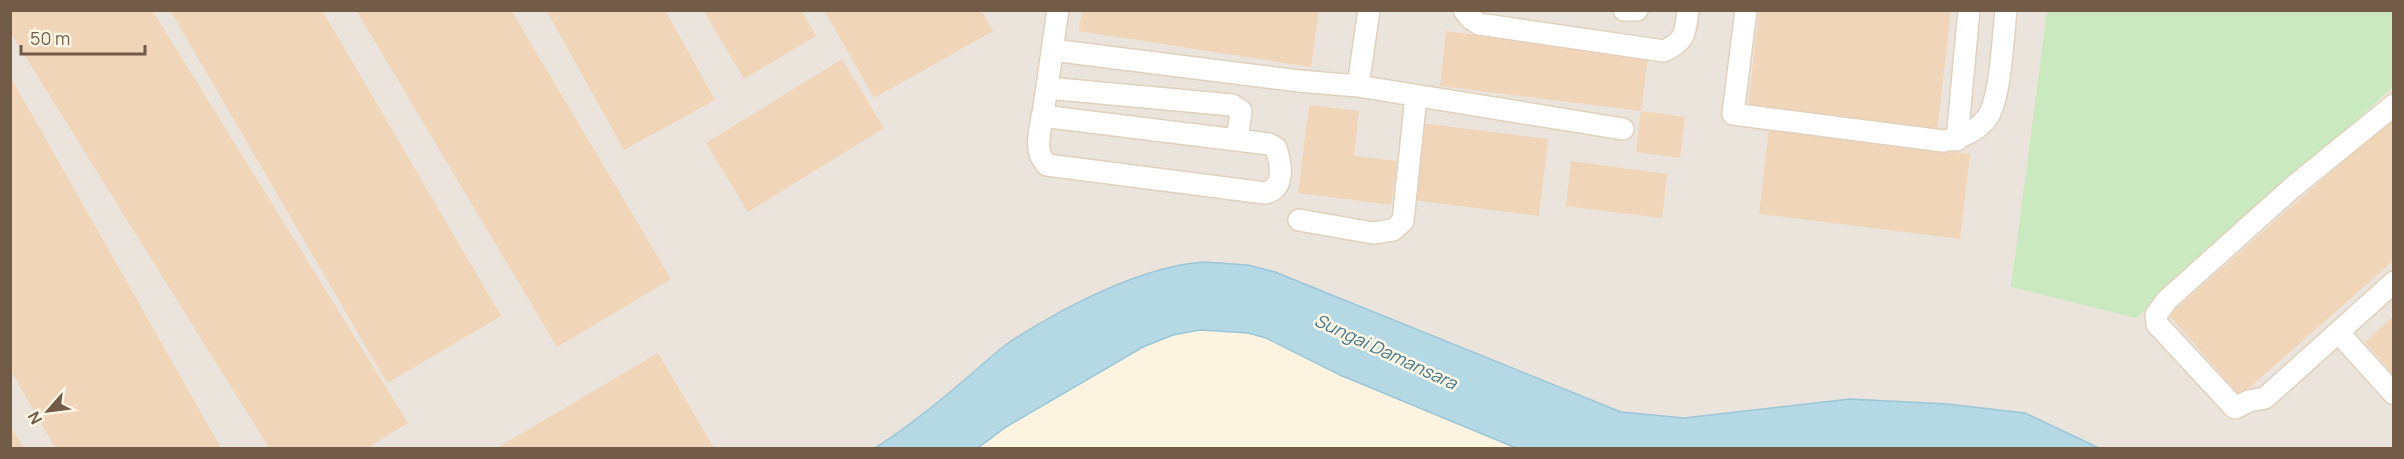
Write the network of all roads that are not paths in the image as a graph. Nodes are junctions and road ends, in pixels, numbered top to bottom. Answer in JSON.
{"nodes":[{"id":1,"x":1058,"y":10,"type":"edge"},
{"id":2,"x":1369,"y":10,"type":"edge"},
{"id":3,"x":1464,"y":10,"type":"edge"},
{"id":4,"x":1624,"y":10,"type":"edge"},
{"id":5,"x":1637,"y":10,"type":"edge"},
{"id":6,"x":1688,"y":10,"type":"edge"},
{"id":7,"x":1746,"y":10,"type":"edge"},
{"id":8,"x":1969,"y":10,"type":"edge"},
{"id":9,"x":2006,"y":10,"type":"edge"},
{"id":10,"x":1052,"y":50,"type":"junction"},
{"id":11,"x":1358,"y":86,"type":"junction"},
{"id":12,"x":1047,"y":88,"type":"junction"},
{"id":13,"x":1416,"y":96,"type":"junction"},
{"id":14,"x":2394,"y":105,"type":"edge"},
{"id":15,"x":1042,"y":116,"type":"junction"},
{"id":16,"x":1623,"y":129,"type":"dead end"},
{"id":17,"x":1237,"y":140,"type":"junction"},
{"id":18,"x":1957,"y":140,"type":"junction"},
{"id":19,"x":1299,"y":220,"type":"dead end"},
{"id":20,"x":2394,"y":282,"type":"edge"},
{"id":21,"x":2338,"y":332,"type":"junction"},
{"id":22,"x":2394,"y":394,"type":"edge"}],
"edges":[{"from":1,"to":10,"type":"lane"},
{"from":2,"to":11,"type":"lane"},
{"from":3,"to":6,"type":"lane"},
{"from":4,"to":5,"type":"lane"},
{"from":7,"to":18,"type":"lane"},
{"from":8,"to":18,"type":"lane"},
{"from":9,"to":18,"type":"lane"},
{"from":10,"to":11,"type":"lane"},
{"from":10,"to":12,"type":"lane"},
{"from":11,"to":13,"type":"lane"},
{"from":12,"to":15,"type":"lane"},
{"from":12,"to":17,"type":"lane"},
{"from":13,"to":16,"type":"lane"},
{"from":13,"to":19,"type":"lane"},
{"from":14,"to":21,"type":"lane"},
{"from":15,"to":17,"type":"lane"},
{"from":15,"to":17,"type":"lane"},
{"from":20,"to":21,"type":"lane"},
{"from":21,"to":22,"type":"lane"}]}
